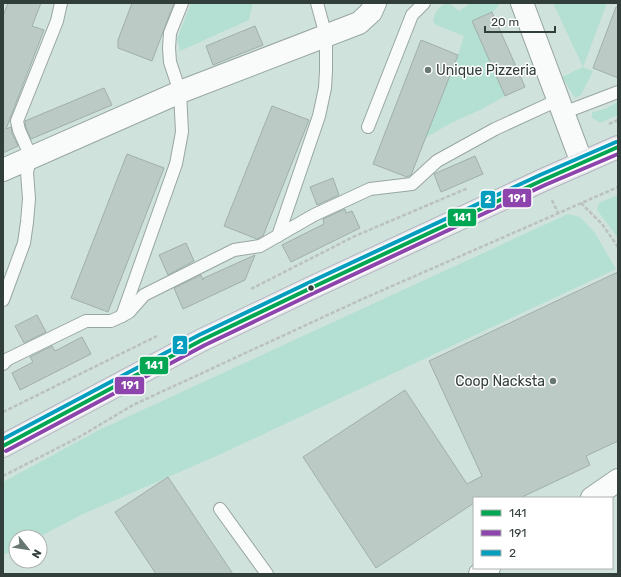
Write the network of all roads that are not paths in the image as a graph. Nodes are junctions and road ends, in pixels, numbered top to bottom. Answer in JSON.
{"nodes":[{"id":1,"x":61,"y":3,"type":"edge"},
{"id":2,"x":182,"y":3,"type":"edge"},
{"id":3,"x":317,"y":3,"type":"edge"},
{"id":4,"x":375,"y":3,"type":"edge"},
{"id":5,"x":424,"y":3,"type":"edge"},
{"id":6,"x":522,"y":3,"type":"edge"},
{"id":7,"x":326,"y":36,"type":"junction"},
{"id":8,"x":180,"y":92,"type":"junction"},
{"id":9,"x":618,"y":92,"type":"edge"},
{"id":10,"x":560,"y":106,"type":"junction"},
{"id":11,"x":368,"y":127,"type":"dead end"},
{"id":12,"x":618,"y":148,"type":"edge"},
{"id":13,"x":31,"y":157,"type":"junction"},
{"id":14,"x":582,"y":163,"type":"junction"},
{"id":15,"x":3,"y":170,"type":"edge"},
{"id":16,"x":278,"y":236,"type":"junction"},
{"id":17,"x":3,"y":300,"type":"edge"},
{"id":18,"x":122,"y":316,"type":"junction"},
{"id":19,"x":3,"y":364,"type":"edge"},
{"id":20,"x":3,"y":446,"type":"edge"},
{"id":21,"x":618,"y":480,"type":"edge"},
{"id":22,"x":593,"y":497,"type":"edge"},
{"id":23,"x":220,"y":509,"type":"dead end"},
{"id":24,"x":267,"y":574,"type":"edge"}],
"edges":[{"from":1,"to":13,"type":"lane"},
{"from":2,"to":8,"type":"lane"},
{"from":3,"to":7,"type":"lane"},
{"from":4,"to":7,"type":"street"},
{"from":5,"to":11,"type":"lane"},
{"from":6,"to":10,"type":"street"},
{"from":7,"to":8,"type":"street"},
{"from":7,"to":16,"type":"lane"},
{"from":8,"to":13,"type":"street"},
{"from":8,"to":18,"type":"lane"},
{"from":9,"to":10,"type":"lane"},
{"from":10,"to":14,"type":"street"},
{"from":10,"to":16,"type":"lane"},
{"from":12,"to":14,"type":"highway"},
{"from":13,"to":15,"type":"street"},
{"from":13,"to":17,"type":"lane"},
{"from":14,"to":20,"type":"highway"},
{"from":16,"to":18,"type":"lane"},
{"from":18,"to":19,"type":"lane"},
{"from":21,"to":22,"type":"street"},
{"from":23,"to":24,"type":"lane"}]}
